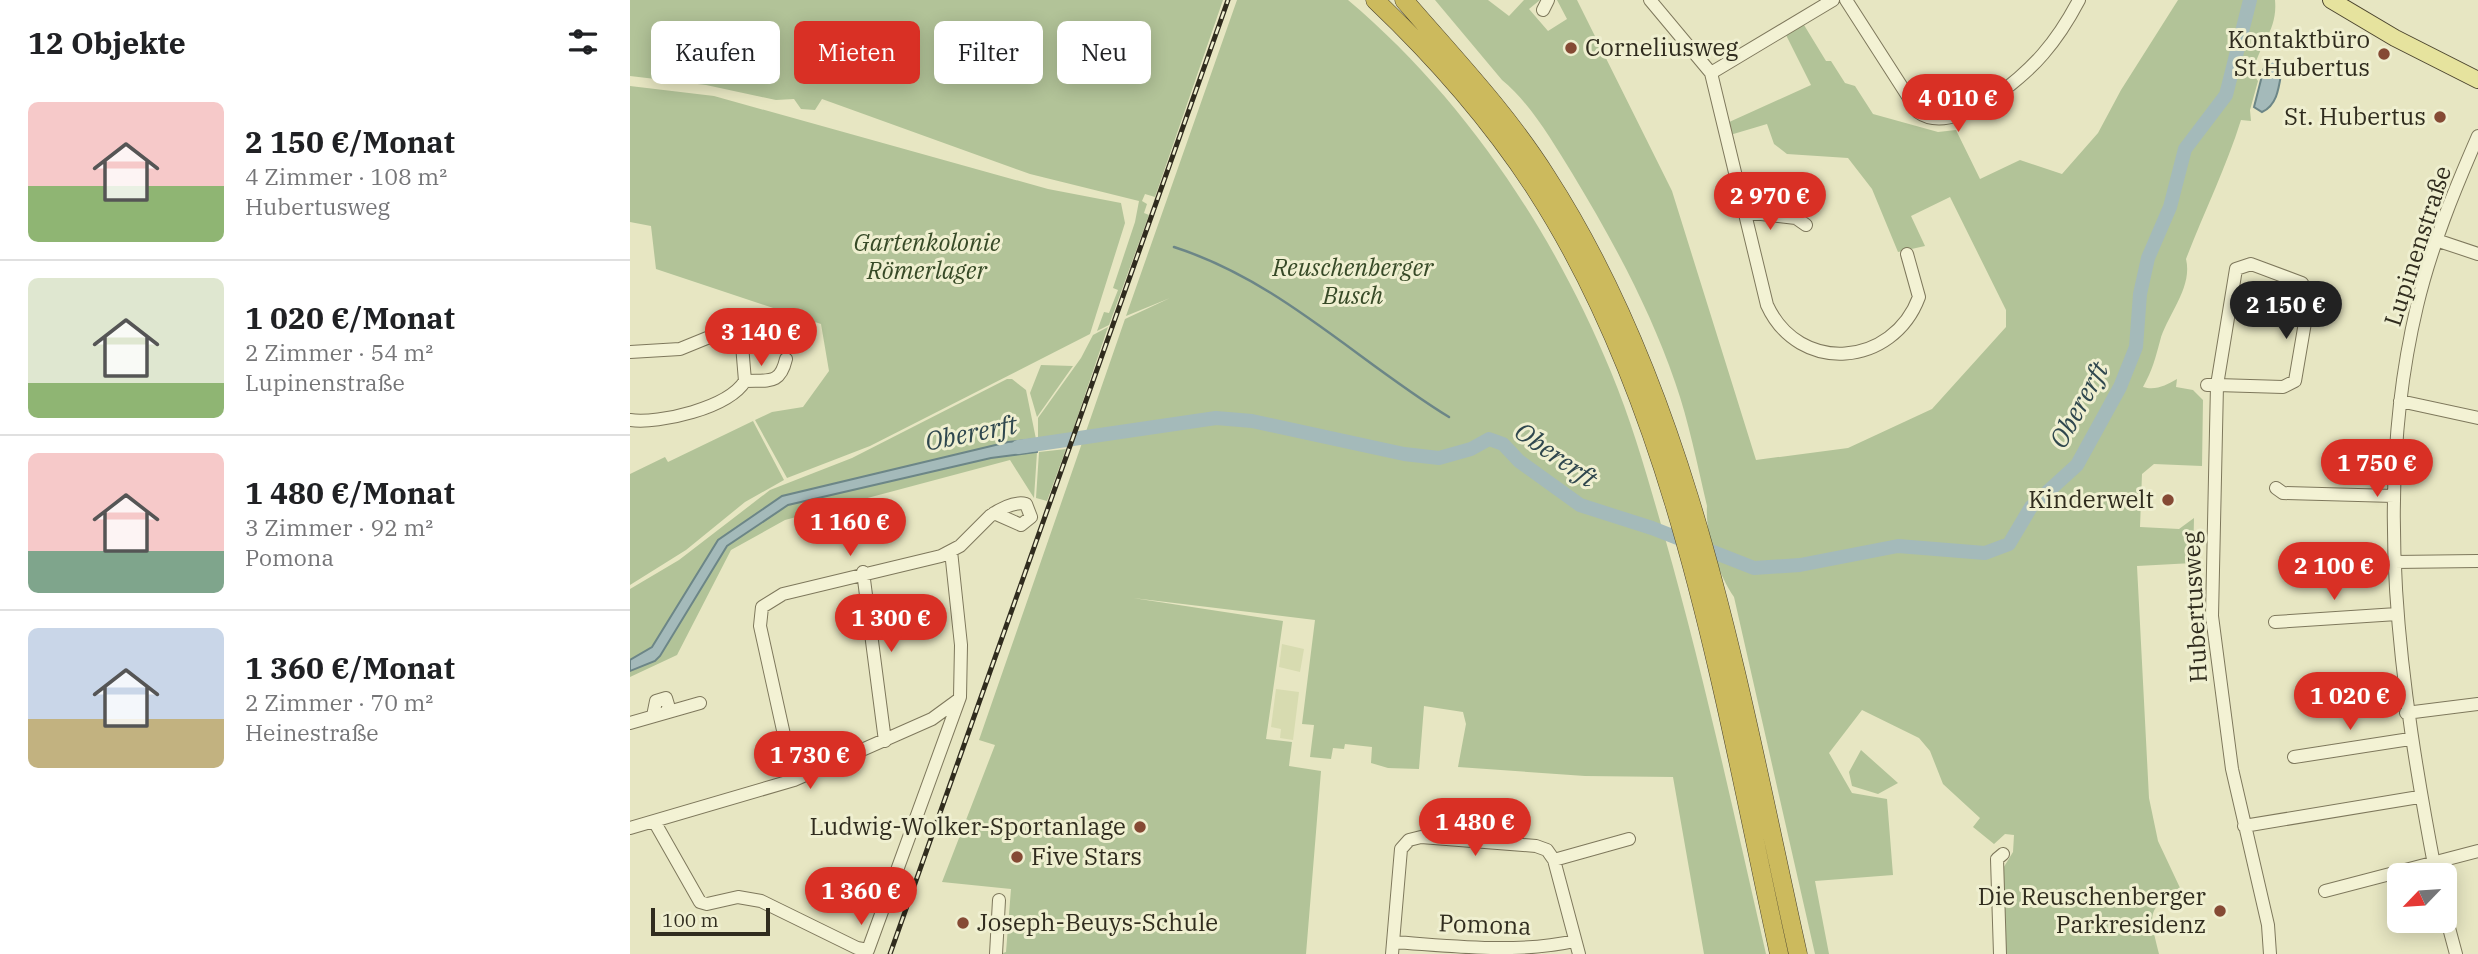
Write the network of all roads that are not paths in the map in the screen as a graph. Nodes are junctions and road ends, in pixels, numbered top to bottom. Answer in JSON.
{"nodes":[{"id":1,"x":1376,"y":0,"type":"edge"},
{"id":2,"x":1402,"y":0,"type":"edge"},
{"id":3,"x":1650,"y":0,"type":"edge"},
{"id":4,"x":1833,"y":0,"type":"edge"},
{"id":5,"x":1846,"y":0,"type":"edge"},
{"id":6,"x":2079,"y":0,"type":"edge"},
{"id":7,"x":2331,"y":0,"type":"edge"},
{"id":8,"x":1458,"y":72,"type":"junction"},
{"id":9,"x":1711,"y":74,"type":"junction"},
{"id":10,"x":2478,"y":80,"type":"edge"},
{"id":11,"x":1471,"y":86,"type":"junction"},
{"id":12,"x":2478,"y":136,"type":"edge"},
{"id":13,"x":1744,"y":212,"type":"junction"},
{"id":14,"x":1806,"y":225,"type":"dead end"},
{"id":15,"x":2436,"y":240,"type":"junction"},
{"id":16,"x":1907,"y":254,"type":"dead end"},
{"id":17,"x":2478,"y":254,"type":"edge"},
{"id":18,"x":630,"y":352,"type":"edge"},
{"id":19,"x":786,"y":359,"type":"dead end"},
{"id":20,"x":746,"y":381,"type":"junction"},
{"id":21,"x":2212,"y":385,"type":"junction"},
{"id":22,"x":2400,"y":401,"type":"junction"},
{"id":23,"x":2478,"y":418,"type":"edge"},
{"id":24,"x":630,"y":420,"type":"edge"},
{"id":25,"x":2276,"y":488,"type":"dead end"},
{"id":26,"x":2394,"y":496,"type":"junction"},
{"id":27,"x":994,"y":513,"type":"dead end"},
{"id":28,"x":951,"y":551,"type":"junction"},
{"id":29,"x":1696,"y":555,"type":"junction"},
{"id":30,"x":2478,"y":561,"type":"edge"},
{"id":31,"x":2394,"y":562,"type":"junction"},
{"id":32,"x":863,"y":572,"type":"junction"},
{"id":33,"x":2396,"y":614,"type":"junction"},
{"id":34,"x":2275,"y":622,"type":"dead end"},
{"id":35,"x":960,"y":697,"type":"junction"},
{"id":36,"x":701,"y":703,"type":"dead end"},
{"id":37,"x":2478,"y":704,"type":"edge"},
{"id":38,"x":2406,"y":713,"type":"junction"},
{"id":39,"x":932,"y":719,"type":"junction"},
{"id":40,"x":630,"y":723,"type":"edge"},
{"id":41,"x":946,"y":739,"type":"junction"},
{"id":42,"x":2410,"y":739,"type":"junction"},
{"id":43,"x":885,"y":741,"type":"junction"},
{"id":44,"x":2294,"y":757,"type":"dead end"},
{"id":45,"x":794,"y":780,"type":"junction"},
{"id":46,"x":2419,"y":797,"type":"junction"},
{"id":47,"x":654,"y":821,"type":"junction"},
{"id":48,"x":2244,"y":825,"type":"junction"},
{"id":49,"x":630,"y":828,"type":"edge"},
{"id":50,"x":1629,"y":839,"type":"dead end"},
{"id":51,"x":2478,"y":852,"type":"edge"},
{"id":52,"x":2003,"y":853,"type":"dead end"},
{"id":53,"x":1554,"y":860,"type":"junction"},
{"id":54,"x":2434,"y":863,"type":"edge"},
{"id":55,"x":2450,"y":863,"type":"edge"},
{"id":56,"x":2387,"y":879,"type":"edge"},
{"id":57,"x":2325,"y":891,"type":"dead end"},
{"id":58,"x":999,"y":900,"type":"dead end"},
{"id":59,"x":2450,"y":933,"type":"edge"},
{"id":60,"x":1575,"y":941,"type":"junction"},
{"id":61,"x":1393,"y":948,"type":"edge"},
{"id":62,"x":996,"y":954,"type":"edge"},
{"id":63,"x":1579,"y":954,"type":"edge"},
{"id":64,"x":1779,"y":954,"type":"edge"},
{"id":65,"x":1798,"y":954,"type":"edge"},
{"id":66,"x":2000,"y":954,"type":"edge"},
{"id":67,"x":2270,"y":954,"type":"edge"},
{"id":68,"x":2456,"y":954,"type":"edge"}],
"edges":[{"from":1,"to":8,"type":"highway"},
{"from":2,"to":8,"type":"highway"},
{"from":3,"to":9,"type":"street"},
{"from":4,"to":9,"type":"street"},
{"from":5,"to":6,"type":"street"},
{"from":7,"to":10,"type":"main road"},
{"from":8,"to":11,"type":"highway"},
{"from":9,"to":13,"type":"street"},
{"from":11,"to":29,"type":"highway"},
{"from":11,"to":29,"type":"highway"},
{"from":12,"to":15,"type":"street","name":"Lupinenstraße"},
{"from":13,"to":14,"type":"street"},
{"from":13,"to":16,"type":"street"},
{"from":15,"to":17,"type":"street"},
{"from":15,"to":22,"type":"street","name":"Lupinenstraße"},
{"from":18,"to":20,"type":"street"},
{"from":19,"to":20,"type":"street"},
{"from":20,"to":24,"type":"street"},
{"from":21,"to":21,"type":"street","name":"Hubertusweg"},
{"from":21,"to":48,"type":"street","name":"Hubertusweg"},
{"from":22,"to":23,"type":"street"},
{"from":22,"to":26,"type":"street","name":"Lupinenstraße"},
{"from":25,"to":26,"type":"street"},
{"from":26,"to":31,"type":"street","name":"Lupinenstraße"},
{"from":27,"to":28,"type":"street"},
{"from":28,"to":32,"type":"street"},
{"from":28,"to":35,"type":"street"},
{"from":29,"to":64,"type":"highway"},
{"from":29,"to":65,"type":"highway"},
{"from":30,"to":31,"type":"street"},
{"from":31,"to":33,"type":"street","name":"Lupinenstraße"},
{"from":32,"to":43,"type":"street"},
{"from":32,"to":45,"type":"street"},
{"from":33,"to":34,"type":"street"},
{"from":33,"to":38,"type":"street","name":"Lupinenstraße"},
{"from":35,"to":39,"type":"street"},
{"from":35,"to":41,"type":"street"},
{"from":36,"to":40,"type":"street"},
{"from":37,"to":38,"type":"street"},
{"from":38,"to":42,"type":"street","name":"Lupinenstraße"},
{"from":39,"to":41,"type":"street"},
{"from":39,"to":43,"type":"street"},
{"from":41,"to":47,"type":"street"},
{"from":42,"to":44,"type":"street"},
{"from":42,"to":46,"type":"street","name":"Lupinenstraße"},
{"from":43,"to":45,"type":"street"},
{"from":45,"to":47,"type":"street"},
{"from":46,"to":48,"type":"street"},
{"from":46,"to":54,"type":"street","name":"Lupinenstraße"},
{"from":47,"to":49,"type":"street"},
{"from":48,"to":67,"type":"street","name":"Hubertusweg"},
{"from":50,"to":53,"type":"street"},
{"from":51,"to":55,"type":"street"},
{"from":52,"to":66,"type":"street"},
{"from":53,"to":60,"type":"street","name":"Pomona"},
{"from":53,"to":61,"type":"street","name":"Pomona"},
{"from":56,"to":57,"type":"street"},
{"from":58,"to":62,"type":"street"},
{"from":59,"to":68,"type":"street"},
{"from":60,"to":61,"type":"street","name":"Pomona"},
{"from":60,"to":63,"type":"street","name":"Pomona"}]}
